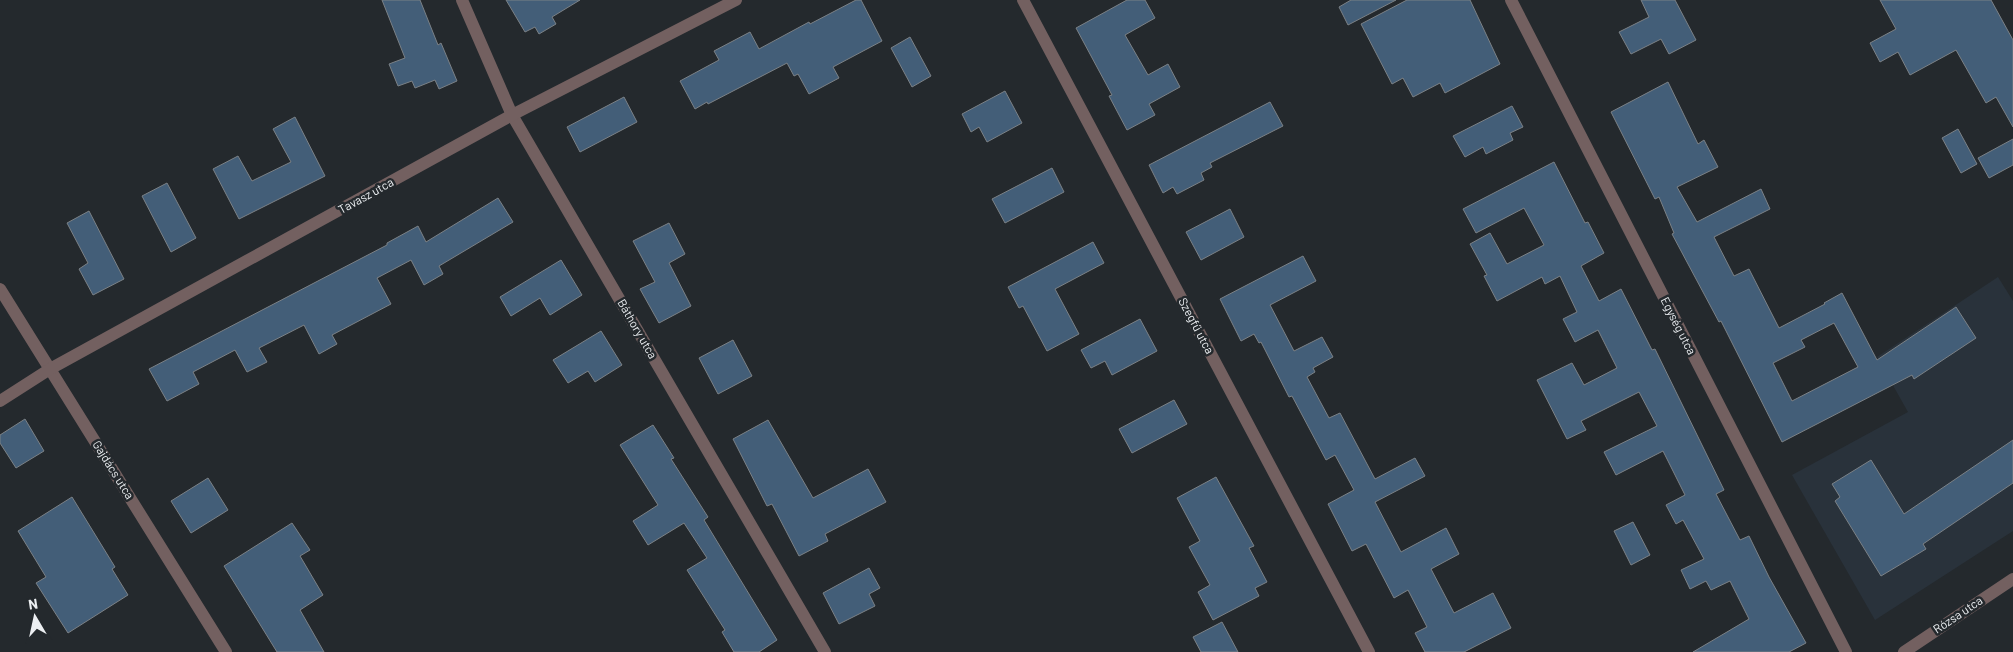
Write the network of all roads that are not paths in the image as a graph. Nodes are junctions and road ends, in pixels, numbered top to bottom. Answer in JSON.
{"nodes":[{"id":1,"x":462,"y":0,"type":"edge"},
{"id":2,"x":736,"y":0,"type":"edge"},
{"id":3,"x":1023,"y":0,"type":"edge"},
{"id":4,"x":1510,"y":0,"type":"edge"},
{"id":5,"x":512,"y":116,"type":"junction"},
{"id":6,"x":0,"y":288,"type":"edge"},
{"id":7,"x":50,"y":369,"type":"junction"},
{"id":8,"x":0,"y":401,"type":"edge"},
{"id":9,"x":2013,"y":579,"type":"edge"},
{"id":10,"x":226,"y":652,"type":"edge"},
{"id":11,"x":824,"y":652,"type":"edge"},
{"id":12,"x":1369,"y":652,"type":"edge"},
{"id":13,"x":1846,"y":652,"type":"edge"},
{"id":14,"x":1904,"y":652,"type":"edge"}],
"edges":[{"from":1,"to":5,"type":"street","name":"Báthory utca"},
{"from":2,"to":5,"type":"street","name":"Tavasz utca"},
{"from":3,"to":12,"type":"street","name":"Szegfű utca"},
{"from":4,"to":13,"type":"street","name":"Egység utca"},
{"from":5,"to":7,"type":"street","name":"Tavasz utca"},
{"from":5,"to":11,"type":"street","name":"Báthory utca"},
{"from":6,"to":7,"type":"street","name":"Gajdács utca"},
{"from":7,"to":8,"type":"street","name":"Tavasz utca"},
{"from":7,"to":10,"type":"street","name":"Gajdács utca"},
{"from":9,"to":14,"type":"street","name":"Rózsa utca"}]}
